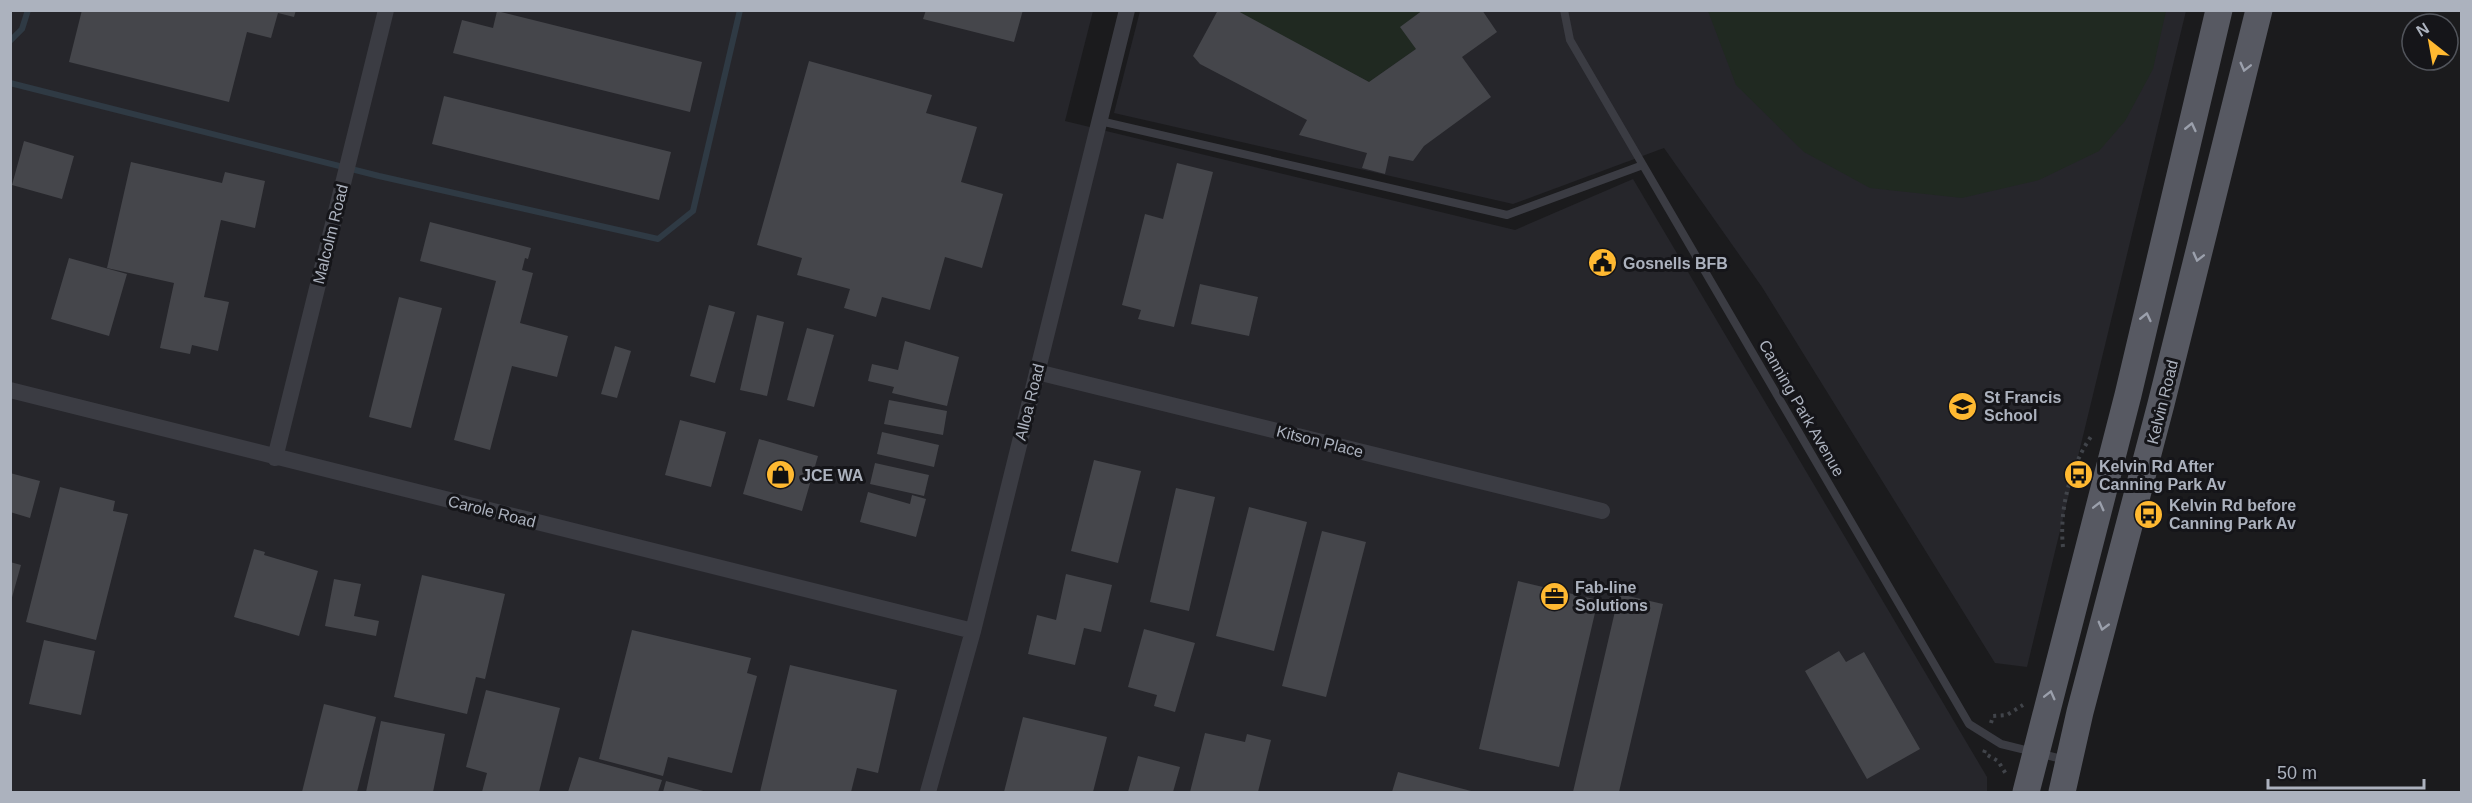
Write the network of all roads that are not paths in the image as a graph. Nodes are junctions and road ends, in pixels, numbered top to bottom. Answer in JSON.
{"nodes":[{"id":1,"x":386,"y":10,"type":"edge"},
{"id":2,"x":1127,"y":10,"type":"edge"},
{"id":3,"x":1564,"y":10,"type":"edge"},
{"id":4,"x":2219,"y":10,"type":"edge"},
{"id":5,"x":2259,"y":10,"type":"edge"},
{"id":6,"x":1100,"y":120,"type":"junction"},
{"id":7,"x":1643,"y":165,"type":"junction"},
{"id":8,"x":1037,"y":372,"type":"junction"},
{"id":9,"x":10,"y":390,"type":"edge"},
{"id":10,"x":2128,"y":395,"type":"junction"},
{"id":11,"x":2161,"y":404,"type":"junction"},
{"id":12,"x":275,"y":458,"type":"junction"},
{"id":13,"x":1602,"y":511,"type":"dead end"},
{"id":14,"x":973,"y":631,"type":"junction"},
{"id":15,"x":2037,"y":752,"type":"junction"},
{"id":16,"x":2069,"y":761,"type":"junction"},
{"id":17,"x":928,"y":792,"type":"edge"},
{"id":18,"x":2026,"y":792,"type":"edge"},
{"id":19,"x":2062,"y":792,"type":"edge"}],
"edges":[{"from":1,"to":12,"type":"street","name":"Malcolm Road"},
{"from":2,"to":6,"type":"street","name":"Alloa Road"},
{"from":3,"to":7,"type":"lane","name":"Canning Park Avenue"},
{"from":10,"to":4,"type":"main road","one_way":true},
{"from":5,"to":11,"type":"main road","name":"Kelvin Road","one_way":true},
{"from":6,"to":7,"type":"lane"},
{"from":6,"to":8,"type":"street","name":"Alloa Road"},
{"from":7,"to":15,"type":"lane","name":"Canning Park Avenue"},
{"from":8,"to":13,"type":"street","name":"Kitson Place"},
{"from":8,"to":14,"type":"street","name":"Alloa Road"},
{"from":9,"to":12,"type":"street","name":"Carole Road"},
{"from":10,"to":11,"type":"main road"},
{"from":15,"to":10,"type":"main road","one_way":true},
{"from":11,"to":16,"type":"main road","name":"Kelvin Road","one_way":true},
{"from":12,"to":14,"type":"street","name":"Carole Road"},
{"from":14,"to":17,"type":"street","name":"Alloa Road"},
{"from":15,"to":16,"type":"lane","name":"Canning Park Avenue"},
{"from":15,"to":18,"type":"main road"},
{"from":16,"to":19,"type":"main road","name":"Kelvin Road"}]}
